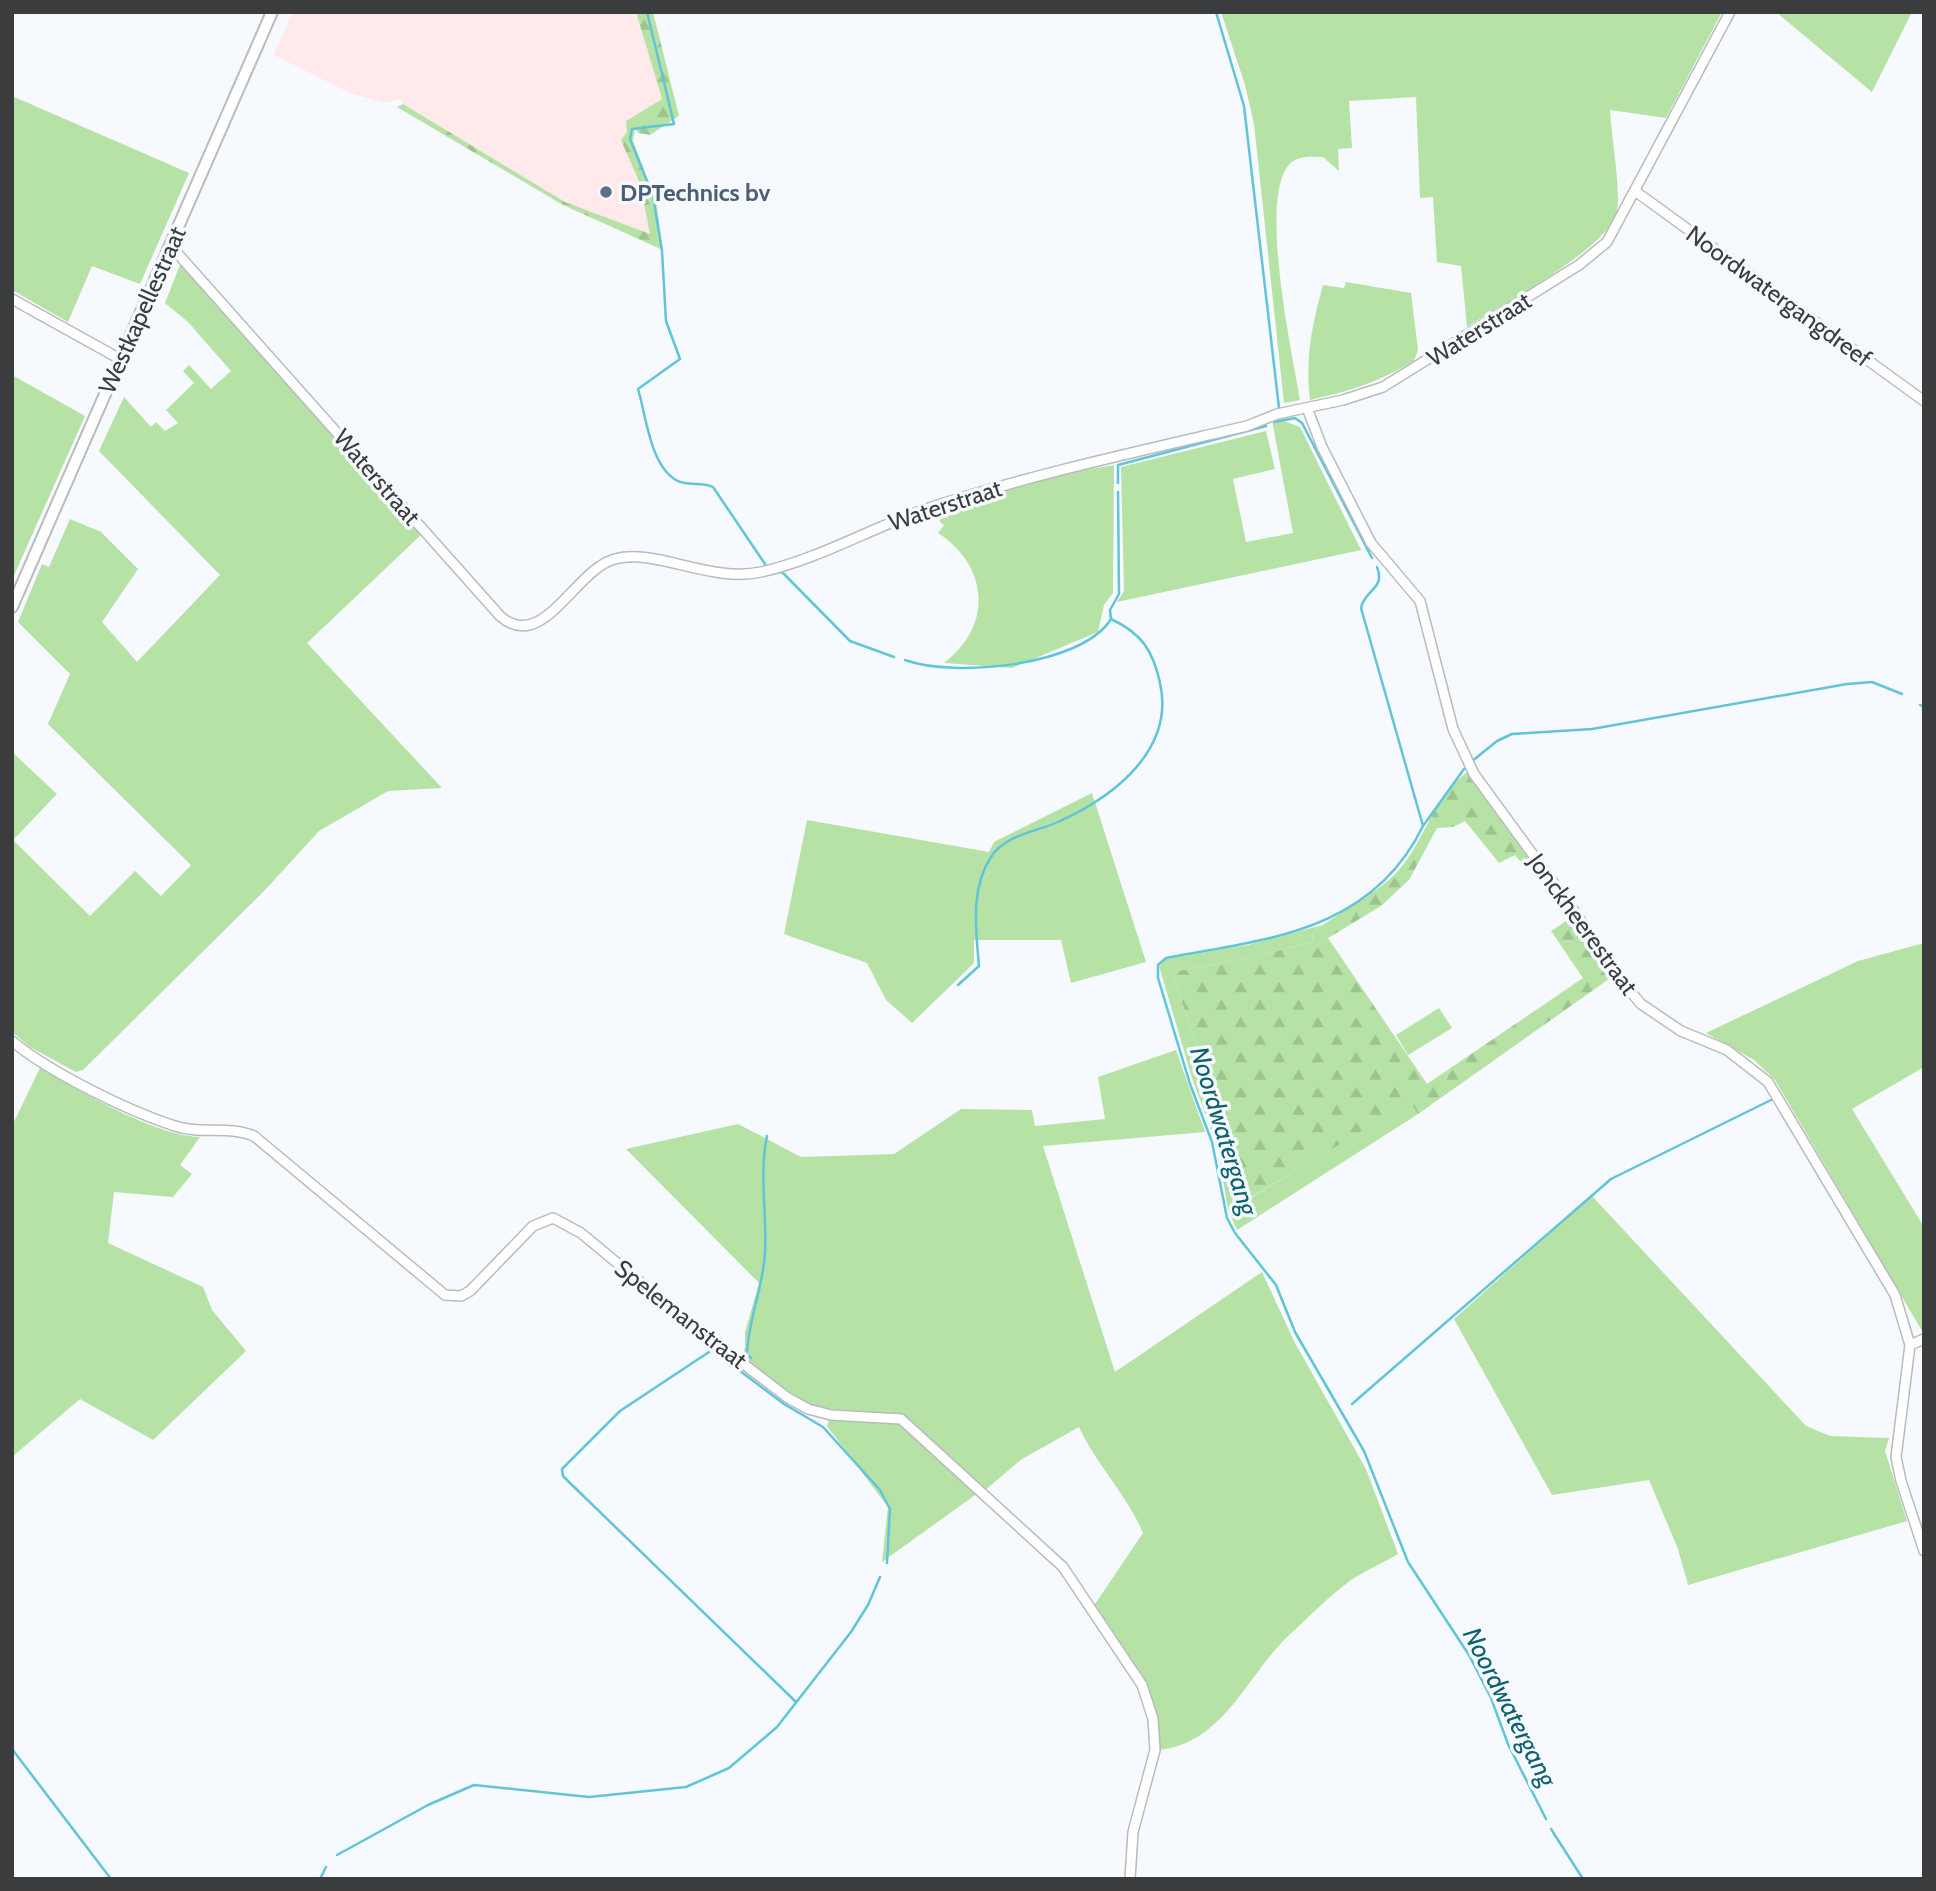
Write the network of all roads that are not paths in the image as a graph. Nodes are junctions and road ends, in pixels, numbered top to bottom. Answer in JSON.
{"nodes":[{"id":1,"x":272,"y":12,"type":"edge"},
{"id":2,"x":1730,"y":12,"type":"edge"},
{"id":3,"x":1635,"y":191,"type":"junction"},
{"id":4,"x":167,"y":249,"type":"junction"},
{"id":5,"x":12,"y":299,"type":"edge"},
{"id":6,"x":120,"y":359,"type":"junction"},
{"id":7,"x":1924,"y":401,"type":"edge"},
{"id":8,"x":1307,"y":408,"type":"junction"},
{"id":9,"x":12,"y":607,"type":"edge"},
{"id":10,"x":12,"y":1041,"type":"edge"},
{"id":11,"x":1924,"y":1339,"type":"edge"},
{"id":12,"x":1910,"y":1345,"type":"junction"},
{"id":13,"x":1924,"y":1551,"type":"edge"},
{"id":14,"x":1130,"y":1879,"type":"edge"}],
"edges":[{"from":1,"to":4,"type":"street","name":"Westkapellestraat"},
{"from":2,"to":3,"type":"street","name":"Waterstraat"},
{"from":3,"to":7,"type":"street","name":"Noordwatergangdreef"},
{"from":3,"to":8,"type":"street","name":"Waterstraat"},
{"from":4,"to":6,"type":"street","name":"Westkapellestraat"},
{"from":4,"to":8,"type":"street","name":"Waterstraat"},
{"from":5,"to":6,"type":"street"},
{"from":6,"to":9,"type":"street","name":"Westkapellestraat"},
{"from":8,"to":12,"type":"street","name":"Jonckheerestraat"},
{"from":10,"to":14,"type":"street","name":"Spelemanstraat"},
{"from":11,"to":12,"type":"street"},
{"from":12,"to":13,"type":"street","name":"Jonckheerestraat"}]}
